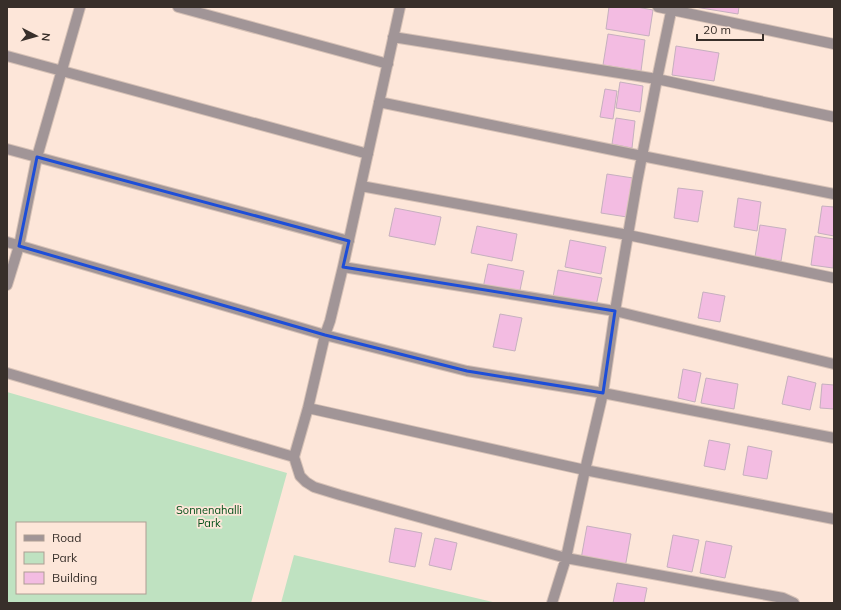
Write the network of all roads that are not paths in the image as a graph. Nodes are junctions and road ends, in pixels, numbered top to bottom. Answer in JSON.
{"nodes":[{"id":1,"x":80,"y":7,"type":"edge"},
{"id":2,"x":178,"y":7,"type":"edge"},
{"id":3,"x":400,"y":7,"type":"edge"},
{"id":4,"x":658,"y":7,"type":"edge"},
{"id":5,"x":672,"y":8,"type":"edge"},
{"id":6,"x":393,"y":37,"type":"junction"},
{"id":7,"x":834,"y":44,"type":"edge"},
{"id":8,"x":7,"y":56,"type":"edge"},
{"id":9,"x":388,"y":64,"type":"junction"},
{"id":10,"x":62,"y":70,"type":"junction"},
{"id":11,"x":657,"y":79,"type":"junction"},
{"id":12,"x":379,"y":102,"type":"junction"},
{"id":13,"x":834,"y":117,"type":"edge"},
{"id":14,"x":7,"y":149,"type":"edge"},
{"id":15,"x":368,"y":154,"type":"junction"},
{"id":16,"x":642,"y":156,"type":"junction"},
{"id":17,"x":37,"y":157,"type":"junction"},
{"id":18,"x":361,"y":186,"type":"junction"},
{"id":19,"x":834,"y":194,"type":"edge"},
{"id":20,"x":628,"y":235,"type":"junction"},
{"id":21,"x":348,"y":241,"type":"junction"},
{"id":22,"x":7,"y":242,"type":"edge"},
{"id":23,"x":19,"y":246,"type":"junction"},
{"id":24,"x":343,"y":267,"type":"junction"},
{"id":25,"x":834,"y":278,"type":"edge"},
{"id":26,"x":7,"y":285,"type":"edge"},
{"id":27,"x":615,"y":311,"type":"junction"},
{"id":28,"x":325,"y":335,"type":"junction"},
{"id":29,"x":834,"y":364,"type":"edge"},
{"id":30,"x":7,"y":373,"type":"edge"},
{"id":31,"x":604,"y":393,"type":"junction"},
{"id":32,"x":308,"y":408,"type":"junction"},
{"id":33,"x":834,"y":438,"type":"edge"},
{"id":34,"x":294,"y":457,"type":"junction"},
{"id":35,"x":585,"y":470,"type":"junction"},
{"id":36,"x":834,"y":519,"type":"edge"},
{"id":37,"x":566,"y":558,"type":"junction"},
{"id":38,"x":552,"y":603,"type":"edge"},
{"id":39,"x":794,"y":603,"type":"edge"}],
"edges":[{"from":1,"to":10,"type":"street"},
{"from":2,"to":9,"type":"street"},
{"from":3,"to":6,"type":"street"},
{"from":4,"to":5,"type":"street"},
{"from":5,"to":7,"type":"street"},
{"from":5,"to":11,"type":"street"},
{"from":6,"to":9,"type":"street"},
{"from":6,"to":11,"type":"street"},
{"from":8,"to":10,"type":"street"},
{"from":9,"to":12,"type":"street"},
{"from":10,"to":15,"type":"street"},
{"from":10,"to":17,"type":"street"},
{"from":11,"to":13,"type":"street"},
{"from":11,"to":16,"type":"street"},
{"from":12,"to":15,"type":"street"},
{"from":12,"to":16,"type":"street"},
{"from":14,"to":17,"type":"street"},
{"from":15,"to":18,"type":"street"},
{"from":16,"to":19,"type":"street"},
{"from":16,"to":20,"type":"street"},
{"from":17,"to":21,"type":"street"},
{"from":17,"to":23,"type":"street"},
{"from":18,"to":20,"type":"street"},
{"from":18,"to":21,"type":"street"},
{"from":20,"to":25,"type":"street"},
{"from":20,"to":27,"type":"street"},
{"from":21,"to":24,"type":"street"},
{"from":22,"to":23,"type":"street"},
{"from":23,"to":26,"type":"street"},
{"from":23,"to":28,"type":"street"},
{"from":24,"to":27,"type":"street"},
{"from":24,"to":28,"type":"street"},
{"from":27,"to":29,"type":"street"},
{"from":27,"to":31,"type":"street"},
{"from":28,"to":31,"type":"street"},
{"from":28,"to":32,"type":"street"},
{"from":30,"to":34,"type":"street"},
{"from":31,"to":33,"type":"street"},
{"from":31,"to":35,"type":"street"},
{"from":32,"to":34,"type":"street"},
{"from":32,"to":35,"type":"street"},
{"from":34,"to":37,"type":"street"},
{"from":35,"to":36,"type":"street"},
{"from":35,"to":37,"type":"street"},
{"from":37,"to":38,"type":"street"},
{"from":37,"to":39,"type":"street"}]}
